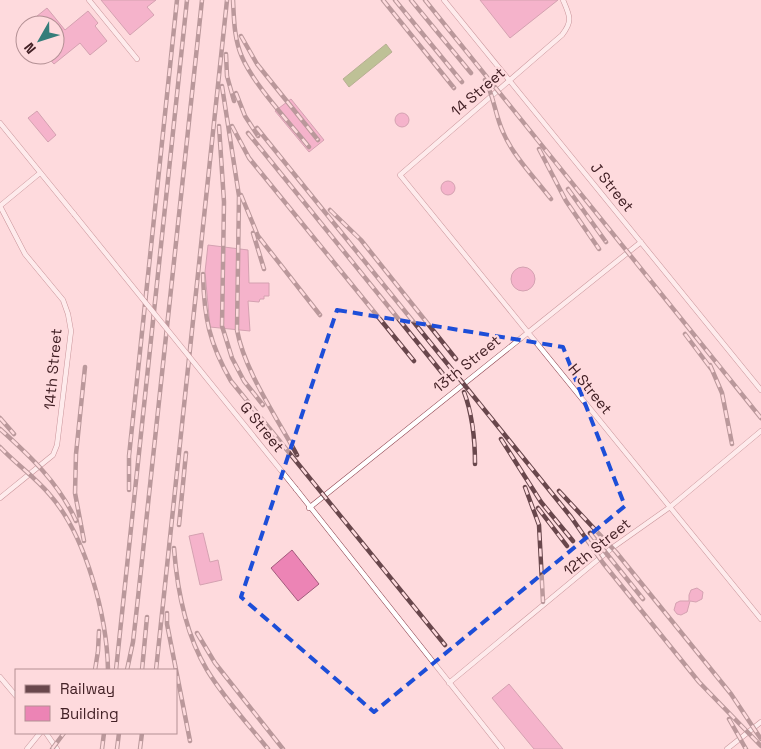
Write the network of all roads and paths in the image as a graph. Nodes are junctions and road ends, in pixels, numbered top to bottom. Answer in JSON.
{"nodes":[{"id":1,"x":89,"y":0,"type":"edge"},
{"id":2,"x":444,"y":0,"type":"edge"},
{"id":3,"x":563,"y":0,"type":"edge"},
{"id":4,"x":137,"y":59,"type":"dead end"},
{"id":5,"x":510,"y":81,"type":"junction"},
{"id":6,"x":0,"y":123,"type":"edge"},
{"id":7,"x":40,"y":173,"type":"junction"},
{"id":8,"x":400,"y":175,"type":"joint"},
{"id":9,"x":0,"y":206,"type":"edge"},
{"id":10,"x":641,"y":242,"type":"junction"},
{"id":11,"x":528,"y":331,"type":"junction"},
{"id":12,"x":761,"y":390,"type":"edge"},
{"id":13,"x":761,"y":432,"type":"edge"},
{"id":14,"x":0,"y":498,"type":"edge"},
{"id":15,"x":670,"y":507,"type":"junction"},
{"id":16,"x":309,"y":508,"type":"junction"},
{"id":17,"x":761,"y":619,"type":"edge"},
{"id":18,"x":0,"y":677,"type":"edge"},
{"id":19,"x":449,"y":683,"type":"junction"},
{"id":20,"x":15,"y":695,"type":"edge"},
{"id":21,"x":761,"y":722,"type":"edge"},
{"id":22,"x":39,"y":734,"type":"edge"},
{"id":23,"x":47,"y":734,"type":"edge"},
{"id":24,"x":27,"y":749,"type":"edge"},
{"id":25,"x":57,"y":749,"type":"edge"},
{"id":26,"x":502,"y":749,"type":"edge"},
{"id":27,"x":727,"y":749,"type":"edge"}],
"edges":[{"from":1,"to":4,"type":"lane"},
{"from":2,"to":5,"type":"lane","name":"J Street"},
{"from":3,"to":5,"type":"lane","name":"14 Street"},
{"from":5,"to":8,"type":"lane","name":"14 Street"},
{"from":5,"to":10,"type":"lane","name":"J Street"},
{"from":6,"to":7,"type":"lane","name":"G Street"},
{"from":7,"to":9,"type":"lane"},
{"from":7,"to":16,"type":"lane","name":"G Street","bridge":true},
{"from":8,"to":11,"type":"lane","name":"H Street"},
{"from":9,"to":14,"type":"lane","name":"14th Street"},
{"from":10,"to":11,"type":"lane","name":"13th Street"},
{"from":10,"to":12,"type":"lane","name":"J Street"},
{"from":11,"to":15,"type":"lane","name":"H Street"},
{"from":11,"to":16,"type":"lane","name":"13th Street"},
{"from":13,"to":15,"type":"lane","name":"12th Street"},
{"from":15,"to":17,"type":"lane","name":"H Street"},
{"from":15,"to":19,"type":"lane","name":"12th Street"},
{"from":16,"to":19,"type":"lane","name":"G Street"},
{"from":18,"to":20,"type":"lane"},
{"from":19,"to":26,"type":"lane","name":"G Street"},
{"from":21,"to":27,"type":"lane"},
{"from":22,"to":24,"type":"lane"},
{"from":23,"to":25,"type":"lane"}]}
